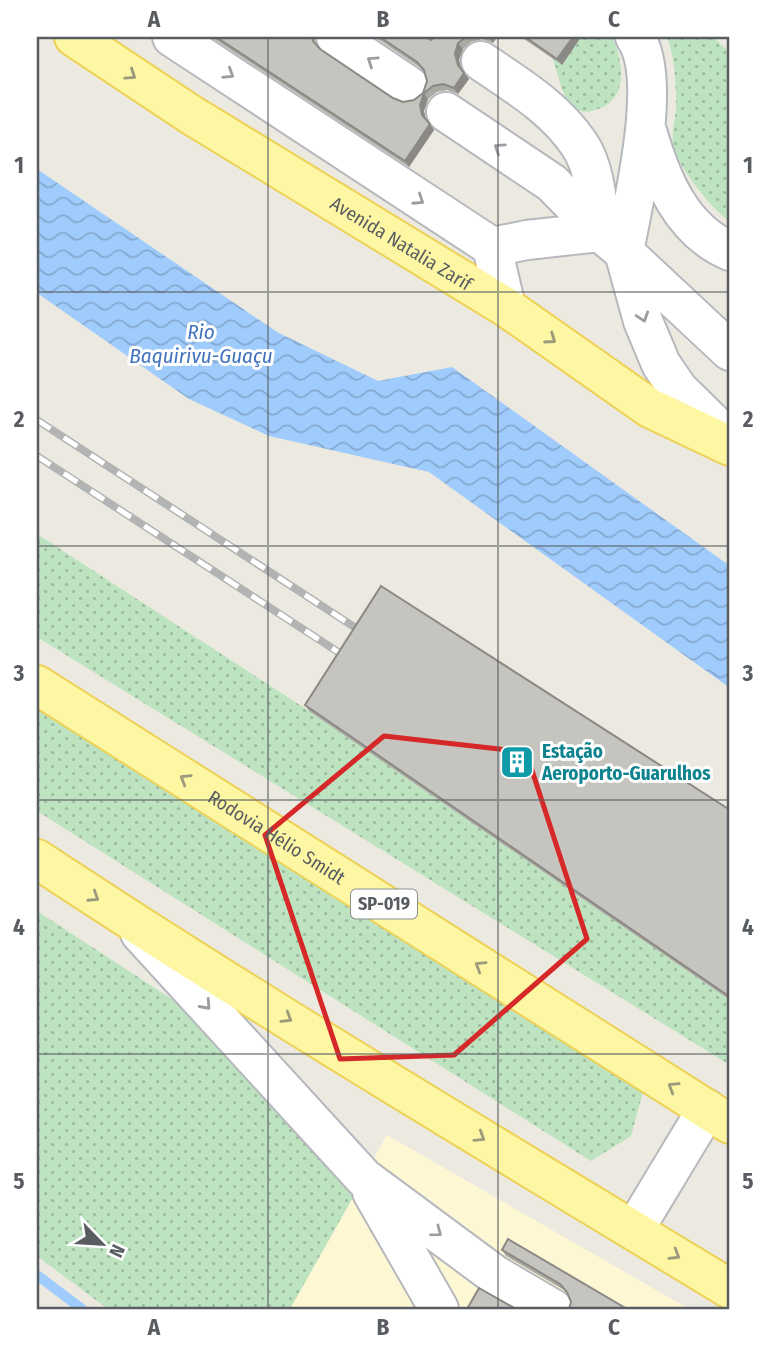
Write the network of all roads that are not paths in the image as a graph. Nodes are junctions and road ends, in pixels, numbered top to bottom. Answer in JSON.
{"nodes":[{"id":1,"x":74,"y":37,"type":"edge"},
{"id":2,"x":172,"y":37,"type":"edge"},
{"id":3,"x":336,"y":37,"type":"edge"},
{"id":4,"x":635,"y":37,"type":"edge"},
{"id":5,"x":481,"y":61,"type":"dead end"},
{"id":6,"x":409,"y":86,"type":"dead end"},
{"id":7,"x":446,"y":112,"type":"dead end"},
{"id":8,"x":645,"y":124,"type":"junction"},
{"id":9,"x":580,"y":145,"type":"junction"},
{"id":10,"x":612,"y":242,"type":"junction"},
{"id":11,"x":492,"y":247,"type":"junction"},
{"id":12,"x":730,"y":251,"type":"edge"},
{"id":13,"x":506,"y":307,"type":"junction"},
{"id":14,"x":730,"y":352,"type":"edge"},
{"id":15,"x":730,"y":440,"type":"edge"},
{"id":16,"x":730,"y":446,"type":"edge"},
{"id":17,"x":37,"y":685,"type":"edge"},
{"id":18,"x":37,"y":859,"type":"edge"},
{"id":19,"x":127,"y":919,"type":"junction"},
{"id":20,"x":719,"y":1117,"type":"edge"},
{"id":21,"x":364,"y":1178,"type":"junction"},
{"id":22,"x":634,"y":1230,"type":"junction"},
{"id":23,"x":730,"y":1289,"type":"edge"},
{"id":24,"x":439,"y":1309,"type":"edge"},
{"id":25,"x":553,"y":1309,"type":"edge"}],
"edges":[{"from":1,"to":13,"type":"main road","name":"Avenida Natalia Zarif","one_way":true},
{"from":2,"to":11,"type":"lane","one_way":true},
{"from":6,"to":3,"type":"lane","one_way":true},
{"from":4,"to":8,"type":"lane"},
{"from":5,"to":9,"type":"lane"},
{"from":10,"to":7,"type":"lane","one_way":true},
{"from":8,"to":9,"type":"lane"},
{"from":8,"to":10,"type":"lane"},
{"from":8,"to":12,"type":"lane"},
{"from":9,"to":10,"type":"lane"},
{"from":10,"to":11,"type":"lane"},
{"from":10,"to":14,"type":"lane"},
{"from":10,"to":15,"type":"lane","one_way":true},
{"from":11,"to":13,"type":"lane"},
{"from":13,"to":16,"type":"main road","name":"Avenida Natalia Zarif","one_way":true},
{"from":20,"to":17,"type":"main road","name":"Rodovia Hélio Smidt","number":"SP-019","one_way":true},
{"from":18,"to":19,"type":"main road","one_way":true},
{"from":19,"to":21,"type":"lane","one_way":true},
{"from":19,"to":22,"type":"main road","one_way":true},
{"from":20,"to":22,"type":"lane"},
{"from":21,"to":24,"type":"lane"},
{"from":21,"to":25,"type":"lane","one_way":true},
{"from":22,"to":23,"type":"main road","one_way":true}]}
